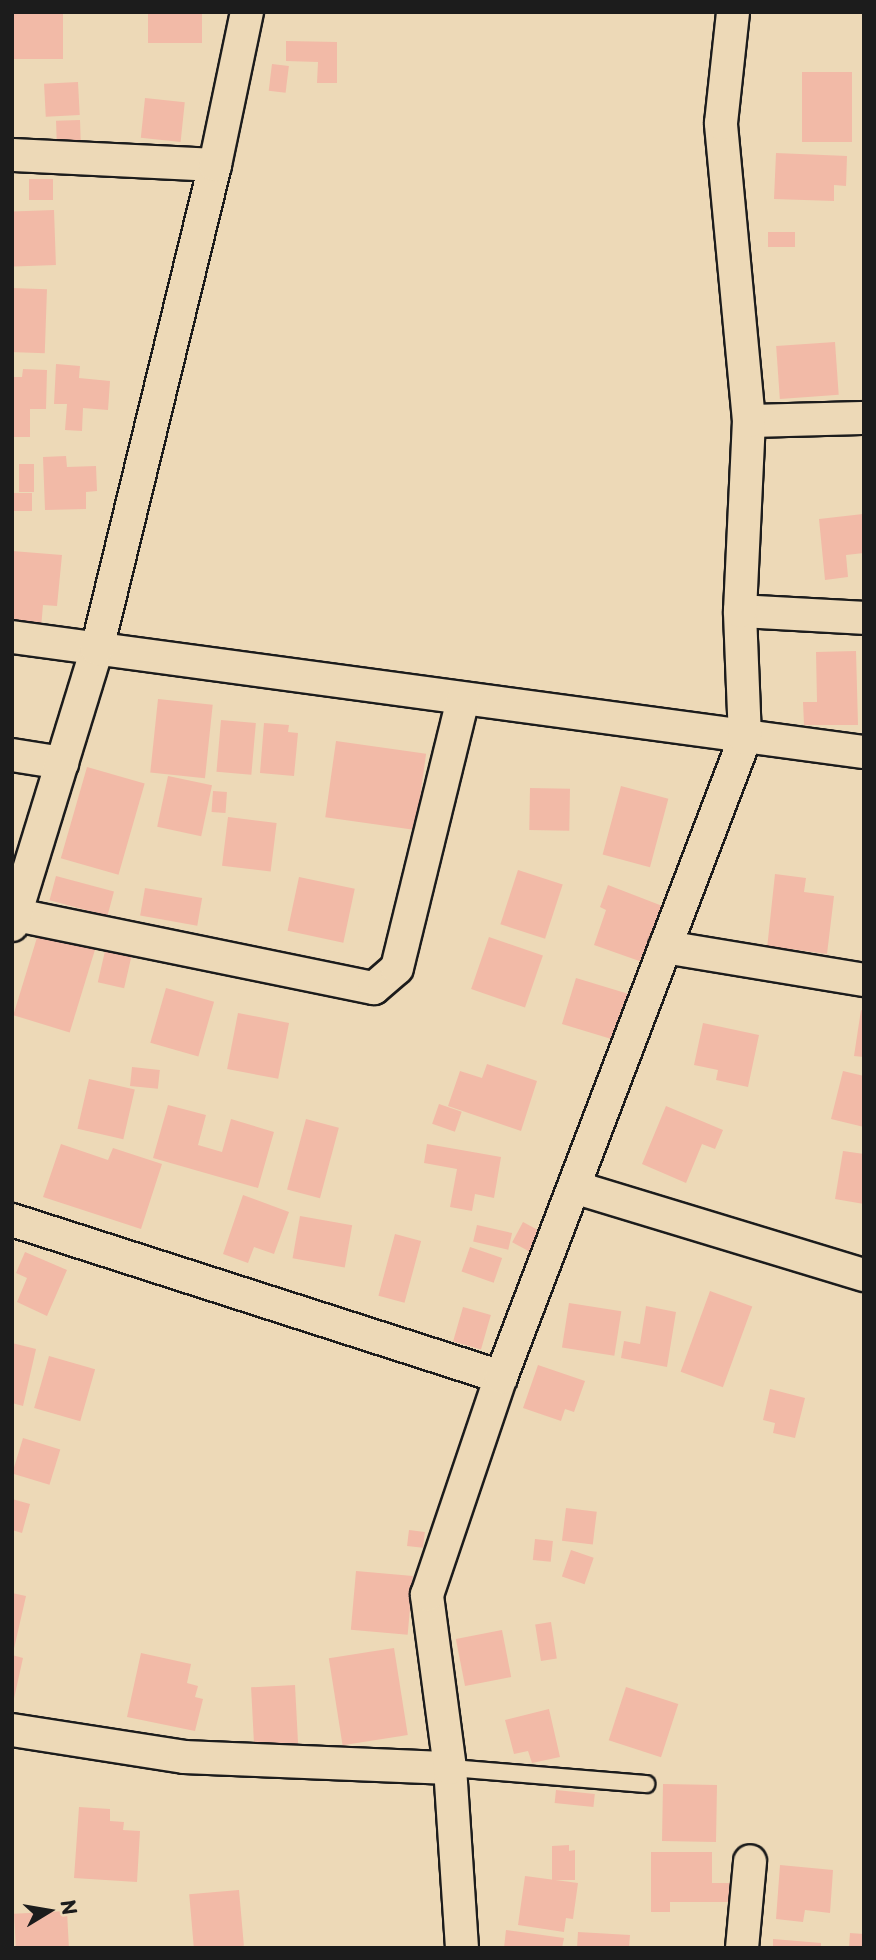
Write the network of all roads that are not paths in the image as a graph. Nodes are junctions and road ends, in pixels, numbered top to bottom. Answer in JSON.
{"nodes":[{"id":1,"x":247,"y":12,"type":"edge"},
{"id":2,"x":733,"y":12,"type":"edge"},
{"id":3,"x":12,"y":155,"type":"edge"},
{"id":4,"x":215,"y":165,"type":"junction"},
{"id":5,"x":864,"y":418,"type":"edge"},
{"id":6,"x":749,"y":421,"type":"junction"},
{"id":7,"x":740,"y":611,"type":"junction"},
{"id":8,"x":864,"y":618,"type":"edge"},
{"id":9,"x":12,"y":637,"type":"edge"},
{"id":10,"x":97,"y":649,"type":"junction"},
{"id":11,"x":463,"y":699,"type":"junction"},
{"id":12,"x":745,"y":738,"type":"junction"},
{"id":13,"x":864,"y":752,"type":"edge"},
{"id":14,"x":12,"y":755,"type":"edge"},
{"id":15,"x":62,"y":763,"type":"junction"},
{"id":16,"x":13,"y":918,"type":"edge"},
{"id":17,"x":665,"y":947,"type":"junction"},
{"id":18,"x":864,"y":980,"type":"edge"},
{"id":19,"x":574,"y":1187,"type":"junction"},
{"id":20,"x":12,"y":1220,"type":"edge"},
{"id":21,"x":864,"y":1275,"type":"edge"},
{"id":22,"x":501,"y":1377,"type":"junction"},
{"id":23,"x":12,"y":1730,"type":"edge"},
{"id":24,"x":450,"y":1768,"type":"junction"},
{"id":25,"x":646,"y":1784,"type":"dead end"},
{"id":26,"x":750,"y":1861,"type":"dead end"},
{"id":27,"x":462,"y":1948,"type":"edge"},
{"id":28,"x":742,"y":1948,"type":"edge"}],
"edges":[{"from":1,"to":4,"type":"street"},
{"from":2,"to":6,"type":"street"},
{"from":3,"to":4,"type":"street"},
{"from":4,"to":10,"type":"street"},
{"from":5,"to":6,"type":"street"},
{"from":6,"to":7,"type":"street"},
{"from":7,"to":8,"type":"street"},
{"from":7,"to":12,"type":"street"},
{"from":9,"to":10,"type":"street"},
{"from":10,"to":11,"type":"street"},
{"from":10,"to":15,"type":"street"},
{"from":11,"to":12,"type":"street"},
{"from":11,"to":16,"type":"street"},
{"from":12,"to":13,"type":"street"},
{"from":12,"to":17,"type":"street"},
{"from":14,"to":15,"type":"street"},
{"from":15,"to":16,"type":"street"},
{"from":17,"to":18,"type":"street"},
{"from":17,"to":19,"type":"street"},
{"from":19,"to":21,"type":"street"},
{"from":19,"to":22,"type":"street"},
{"from":20,"to":22,"type":"street"},
{"from":22,"to":24,"type":"street"},
{"from":23,"to":24,"type":"street"},
{"from":24,"to":25,"type":"lane"},
{"from":24,"to":27,"type":"street"},
{"from":26,"to":28,"type":"street"}]}
